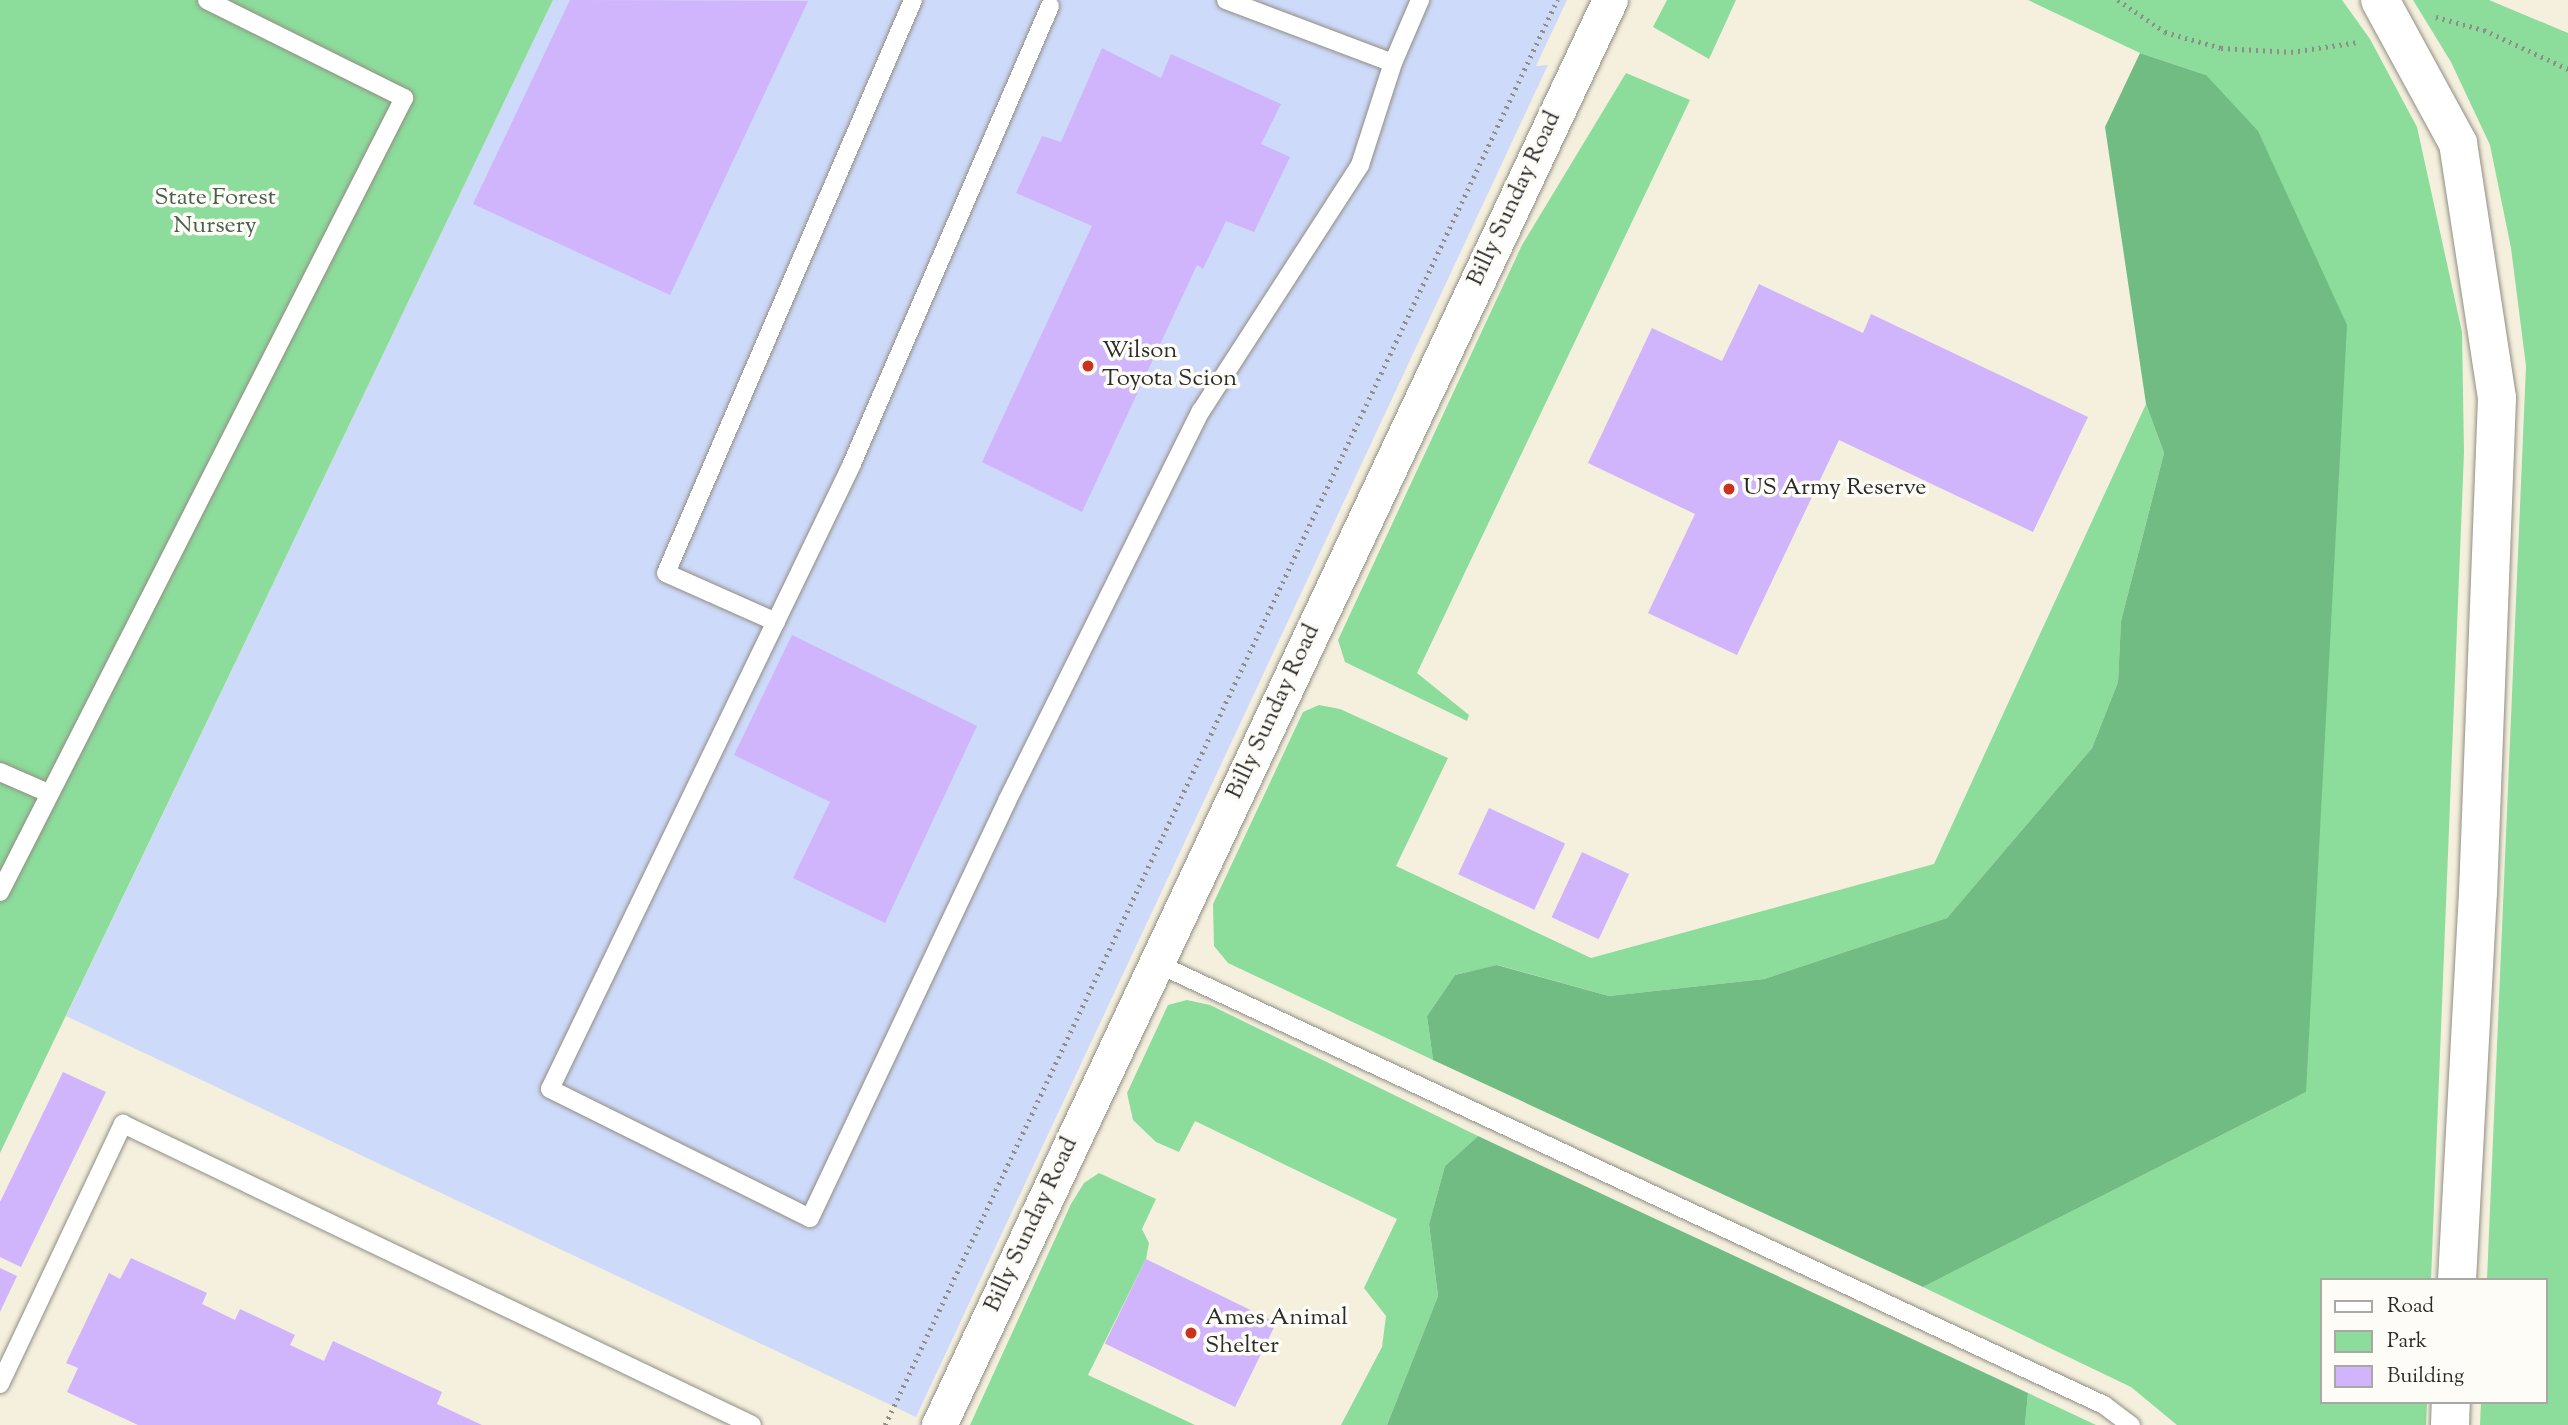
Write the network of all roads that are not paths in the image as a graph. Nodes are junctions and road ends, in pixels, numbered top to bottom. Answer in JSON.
{"nodes":[{"id":1,"x":207,"y":0,"type":"edge"},
{"id":2,"x":913,"y":0,"type":"edge"},
{"id":3,"x":1226,"y":0,"type":"edge"},
{"id":4,"x":1420,"y":0,"type":"edge"},
{"id":5,"x":1610,"y":0,"type":"edge"},
{"id":6,"x":2380,"y":0,"type":"edge"},
{"id":7,"x":1050,"y":6,"type":"dead end"},
{"id":8,"x":1393,"y":63,"type":"junction"},
{"id":9,"x":776,"y":622,"type":"junction"},
{"id":10,"x":0,"y":772,"type":"edge"},
{"id":11,"x":47,"y":793,"type":"junction"},
{"id":12,"x":0,"y":892,"type":"edge"},
{"id":13,"x":1156,"y":963,"type":"junction"},
{"id":14,"x":2458,"y":1278,"type":"edge"},
{"id":15,"x":0,"y":1384,"type":"edge"},
{"id":16,"x":2451,"y":1404,"type":"edge"},
{"id":17,"x":752,"y":1425,"type":"edge"},
{"id":18,"x":939,"y":1425,"type":"edge"},
{"id":19,"x":2131,"y":1425,"type":"edge"},
{"id":20,"x":2450,"y":1425,"type":"edge"}],
"edges":[{"from":1,"to":11,"type":"lane"},
{"from":2,"to":9,"type":"lane"},
{"from":3,"to":8,"type":"lane"},
{"from":4,"to":8,"type":"lane"},
{"from":5,"to":13,"type":"street","name":"Billy Sunday Road"},
{"from":6,"to":14,"type":"highway"},
{"from":7,"to":9,"type":"lane"},
{"from":8,"to":9,"type":"lane"},
{"from":10,"to":11,"type":"lane"},
{"from":11,"to":12,"type":"lane"},
{"from":13,"to":18,"type":"street","name":"Billy Sunday Road"},
{"from":13,"to":19,"type":"lane"},
{"from":15,"to":17,"type":"lane"},
{"from":16,"to":20,"type":"highway"}]}
